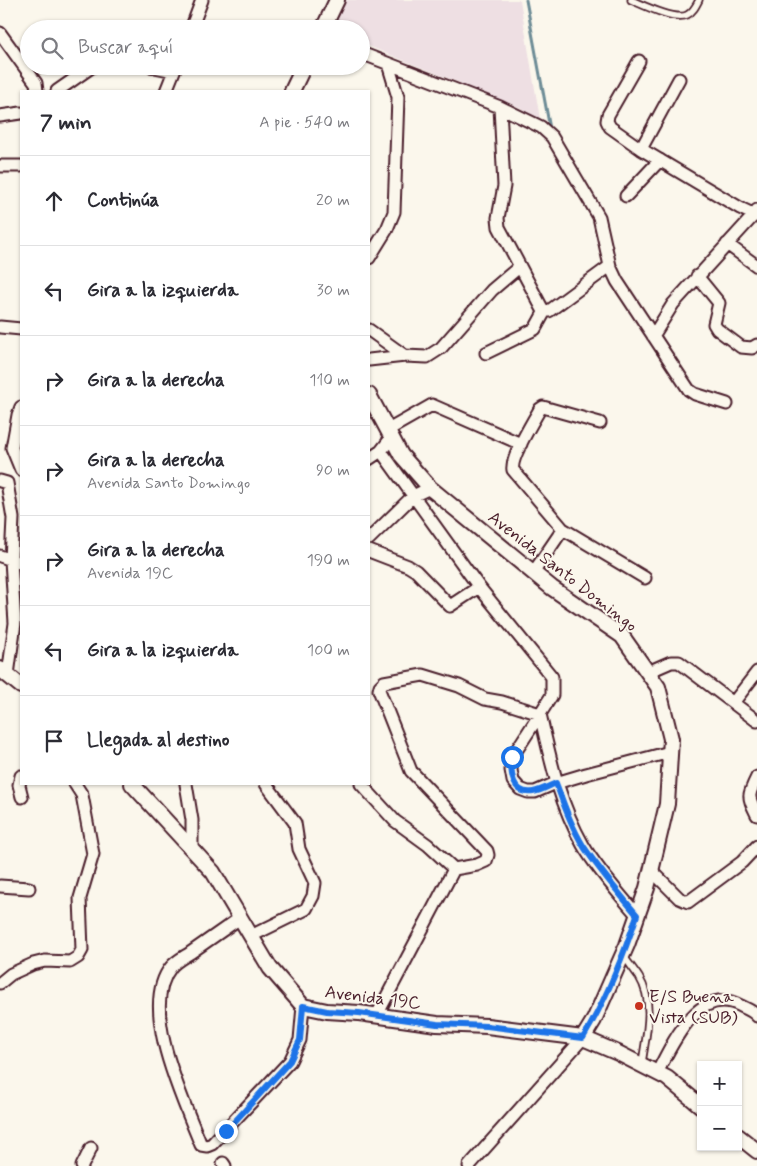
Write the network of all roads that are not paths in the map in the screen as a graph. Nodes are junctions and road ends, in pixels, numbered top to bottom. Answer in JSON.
{"nodes":[{"id":1,"x":202,"y":0,"type":"edge"},
{"id":2,"x":337,"y":0,"type":"edge"},
{"id":3,"x":630,"y":0,"type":"edge"},
{"id":4,"x":699,"y":0,"type":"edge"},
{"id":5,"x":194,"y":20,"type":"edge"},
{"id":6,"x":327,"y":20,"type":"edge"},
{"id":7,"x":0,"y":33,"type":"edge"},
{"id":8,"x":370,"y":57,"type":"edge"},
{"id":9,"x":20,"y":61,"type":"edge"},
{"id":10,"x":639,"y":61,"type":"dead end"},
{"id":11,"x":388,"y":64,"type":"junction"},
{"id":12,"x":30,"y":75,"type":"edge"},
{"id":13,"x":80,"y":75,"type":"edge"},
{"id":14,"x":173,"y":75,"type":"edge"},
{"id":15,"x":300,"y":75,"type":"edge"},
{"id":16,"x":679,"y":79,"type":"dead end"},
{"id":17,"x":37,"y":90,"type":"edge"},
{"id":18,"x":57,"y":90,"type":"edge"},
{"id":19,"x":166,"y":90,"type":"edge"},
{"id":20,"x":292,"y":90,"type":"edge"},
{"id":21,"x":500,"y":107,"type":"junction"},
{"id":22,"x":20,"y":113,"type":"edge"},
{"id":23,"x":0,"y":116,"type":"edge"},
{"id":24,"x":640,"y":149,"type":"junction"},
{"id":25,"x":660,"y":160,"type":"junction"},
{"id":26,"x":0,"y":166,"type":"edge"},
{"id":27,"x":20,"y":166,"type":"edge"},
{"id":28,"x":626,"y":196,"type":"dead end"},
{"id":29,"x":756,"y":213,"type":"edge"},
{"id":30,"x":727,"y":244,"type":"junction"},
{"id":31,"x":370,"y":256,"type":"edge"},
{"id":32,"x":610,"y":266,"type":"junction"},
{"id":33,"x":757,"y":266,"type":"edge"},
{"id":34,"x":519,"y":267,"type":"junction"},
{"id":35,"x":697,"y":276,"type":"junction"},
{"id":36,"x":545,"y":311,"type":"junction"},
{"id":37,"x":0,"y":327,"type":"edge"},
{"id":38,"x":20,"y":329,"type":"edge"},
{"id":39,"x":370,"y":331,"type":"edge"},
{"id":40,"x":653,"y":336,"type":"junction"},
{"id":41,"x":757,"y":345,"type":"edge"},
{"id":42,"x":486,"y":352,"type":"dead end"},
{"id":43,"x":404,"y":356,"type":"junction"},
{"id":44,"x":370,"y":360,"type":"edge"},
{"id":45,"x":370,"y":396,"type":"edge"},
{"id":46,"x":727,"y":404,"type":"dead end"},
{"id":47,"x":20,"y":410,"type":"edge"},
{"id":48,"x":600,"y":423,"type":"dead end"},
{"id":49,"x":390,"y":434,"type":"junction"},
{"id":50,"x":521,"y":444,"type":"junction"},
{"id":51,"x":381,"y":451,"type":"junction"},
{"id":52,"x":370,"y":458,"type":"edge"},
{"id":53,"x":20,"y":468,"type":"edge"},
{"id":54,"x":0,"y":481,"type":"edge"},
{"id":55,"x":430,"y":488,"type":"junction"},
{"id":56,"x":414,"y":496,"type":"junction"},
{"id":57,"x":563,"y":529,"type":"junction"},
{"id":58,"x":370,"y":538,"type":"edge"},
{"id":59,"x":370,"y":551,"type":"edge"},
{"id":60,"x":11,"y":560,"type":"edge"},
{"id":61,"x":533,"y":573,"type":"junction"},
{"id":62,"x":645,"y":578,"type":"dead end"},
{"id":63,"x":479,"y":587,"type":"junction"},
{"id":64,"x":4,"y":672,"type":"edge"},
{"id":65,"x":648,"y":672,"type":"junction"},
{"id":66,"x":757,"y":672,"type":"edge"},
{"id":67,"x":20,"y":685,"type":"edge"},
{"id":68,"x":733,"y":702,"type":"junction"},
{"id":69,"x":540,"y":714,"type":"junction"},
{"id":70,"x":757,"y":721,"type":"edge"},
{"id":71,"x":670,"y":752,"type":"junction"},
{"id":72,"x":757,"y":777,"type":"edge"},
{"id":73,"x":20,"y":780,"type":"edge"},
{"id":74,"x":556,"y":783,"type":"junction"},
{"id":75,"x":76,"y":785,"type":"edge"},
{"id":76,"x":133,"y":785,"type":"edge"},
{"id":77,"x":186,"y":785,"type":"edge"},
{"id":78,"x":267,"y":785,"type":"edge"},
{"id":79,"x":362,"y":785,"type":"edge"},
{"id":80,"x":22,"y":797,"type":"dead end"},
{"id":81,"x":757,"y":815,"type":"edge"},
{"id":82,"x":757,"y":846,"type":"edge"},
{"id":83,"x":192,"y":850,"type":"junction"},
{"id":84,"x":454,"y":870,"type":"junction"},
{"id":85,"x":651,"y":870,"type":"junction"},
{"id":86,"x":0,"y":886,"type":"edge"},
{"id":87,"x":29,"y":888,"type":"dead end"},
{"id":88,"x":637,"y":915,"type":"junction"},
{"id":89,"x":240,"y":918,"type":"junction"},
{"id":90,"x":251,"y":936,"type":"junction"},
{"id":91,"x":623,"y":954,"type":"junction"},
{"id":92,"x":1,"y":986,"type":"edge"},
{"id":93,"x":303,"y":1006,"type":"junction"},
{"id":94,"x":756,"y":1014,"type":"edge"},
{"id":95,"x":377,"y":1016,"type":"junction"},
{"id":96,"x":583,"y":1038,"type":"junction"},
{"id":97,"x":642,"y":1065,"type":"junction"},
{"id":98,"x":657,"y":1073,"type":"junction"},
{"id":99,"x":697,"y":1103,"type":"edge"},
{"id":100,"x":742,"y":1139,"type":"edge"},
{"id":101,"x":91,"y":1148,"type":"dead end"},
{"id":102,"x":757,"y":1151,"type":"edge"},
{"id":103,"x":82,"y":1166,"type":"edge"},
{"id":104,"x":470,"y":1166,"type":"edge"}],
"edges":[{"from":1,"to":5,"type":"street"},
{"from":2,"to":6,"type":"street"},
{"from":3,"to":4,"type":"lane"},
{"from":7,"to":9,"type":"street"},
{"from":8,"to":11,"type":"street"},
{"from":10,"to":24,"type":"street"},
{"from":11,"to":21,"type":"street"},
{"from":11,"to":31,"type":"street"},
{"from":12,"to":17,"type":"street"},
{"from":13,"to":18,"type":"street"},
{"from":14,"to":19,"type":"street"},
{"from":15,"to":20,"type":"street"},
{"from":16,"to":24,"type":"street"},
{"from":21,"to":32,"type":"street"},
{"from":21,"to":34,"type":"street"},
{"from":22,"to":23,"type":"street"},
{"from":24,"to":25,"type":"street"},
{"from":25,"to":28,"type":"street"},
{"from":25,"to":29,"type":"street"},
{"from":26,"to":27,"type":"street"},
{"from":29,"to":30,"type":"street"},
{"from":30,"to":33,"type":"street"},
{"from":30,"to":35,"type":"street"},
{"from":32,"to":36,"type":"street"},
{"from":32,"to":40,"type":"street"},
{"from":34,"to":36,"type":"street"},
{"from":34,"to":43,"type":"street"},
{"from":35,"to":40,"type":"street"},
{"from":35,"to":41,"type":"street"},
{"from":36,"to":42,"type":"street"},
{"from":37,"to":38,"type":"street"},
{"from":39,"to":43,"type":"street"},
{"from":40,"to":46,"type":"street"},
{"from":43,"to":44,"type":"street"},
{"from":45,"to":49,"type":"street","name":"Avenida Santo Domingo"},
{"from":47,"to":53,"type":"street"},
{"from":48,"to":50,"type":"street"},
{"from":49,"to":50,"type":"street"},
{"from":49,"to":51,"type":"street"},
{"from":49,"to":55,"type":"street","name":"Avenida Santo Domingo"},
{"from":50,"to":57,"type":"street"},
{"from":51,"to":52,"type":"street"},
{"from":51,"to":56,"type":"street"},
{"from":54,"to":60,"type":"street"},
{"from":55,"to":56,"type":"street"},
{"from":55,"to":61,"type":"street","name":"Avenida Santo Domingo"},
{"from":56,"to":58,"type":"street"},
{"from":56,"to":63,"type":"street"},
{"from":57,"to":61,"type":"street"},
{"from":57,"to":62,"type":"street"},
{"from":59,"to":63,"type":"street"},
{"from":60,"to":64,"type":"street"},
{"from":61,"to":65,"type":"street","name":"Avenida Santo Domingo"},
{"from":63,"to":69,"type":"street"},
{"from":64,"to":67,"type":"street"},
{"from":65,"to":68,"type":"street"},
{"from":65,"to":71,"type":"street","name":"Avenida Santo Domingo"},
{"from":66,"to":68,"type":"street"},
{"from":68,"to":70,"type":"street"},
{"from":69,"to":74,"type":"street"},
{"from":69,"to":74,"type":"street"},
{"from":69,"to":84,"type":"street"},
{"from":71,"to":74,"type":"street"},
{"from":71,"to":85,"type":"street","name":"Avenida Santo Domingo"},
{"from":72,"to":81,"type":"street"},
{"from":73,"to":80,"type":"street"},
{"from":74,"to":88,"type":"street"},
{"from":75,"to":92,"type":"street"},
{"from":76,"to":83,"type":"street","name":"Avenida 19C"},
{"from":77,"to":83,"type":"street"},
{"from":78,"to":90,"type":"street"},
{"from":79,"to":84,"type":"street"},
{"from":82,"to":85,"type":"street"},
{"from":83,"to":89,"type":"street","name":"Avenida 19C"},
{"from":84,"to":95,"type":"street"},
{"from":85,"to":88,"type":"street","name":"Avenida Santo Domingo"},
{"from":86,"to":87,"type":"street"},
{"from":88,"to":91,"type":"street","name":"Avenida Santo Domingo"},
{"from":89,"to":90,"type":"street","name":"Avenida 19C"},
{"from":89,"to":93,"type":"street"},
{"from":90,"to":93,"type":"street","name":"Avenida 19C"},
{"from":91,"to":96,"type":"street","name":"Avenida Santo Domingo"},
{"from":91,"to":97,"type":"lane"},
{"from":93,"to":95,"type":"street","name":"Avenida 19C"},
{"from":94,"to":98,"type":"street"},
{"from":95,"to":96,"type":"street","name":"Avenida 19C"},
{"from":96,"to":97,"type":"street","name":"Avenida 19C"},
{"from":96,"to":104,"type":"street","name":"Avenida Santo Domingo"},
{"from":97,"to":98,"type":"street","name":"Avenida 19C"},
{"from":98,"to":99,"type":"street","name":"Avenida 19C"},
{"from":100,"to":102,"type":"street"},
{"from":101,"to":103,"type":"street"}]}
